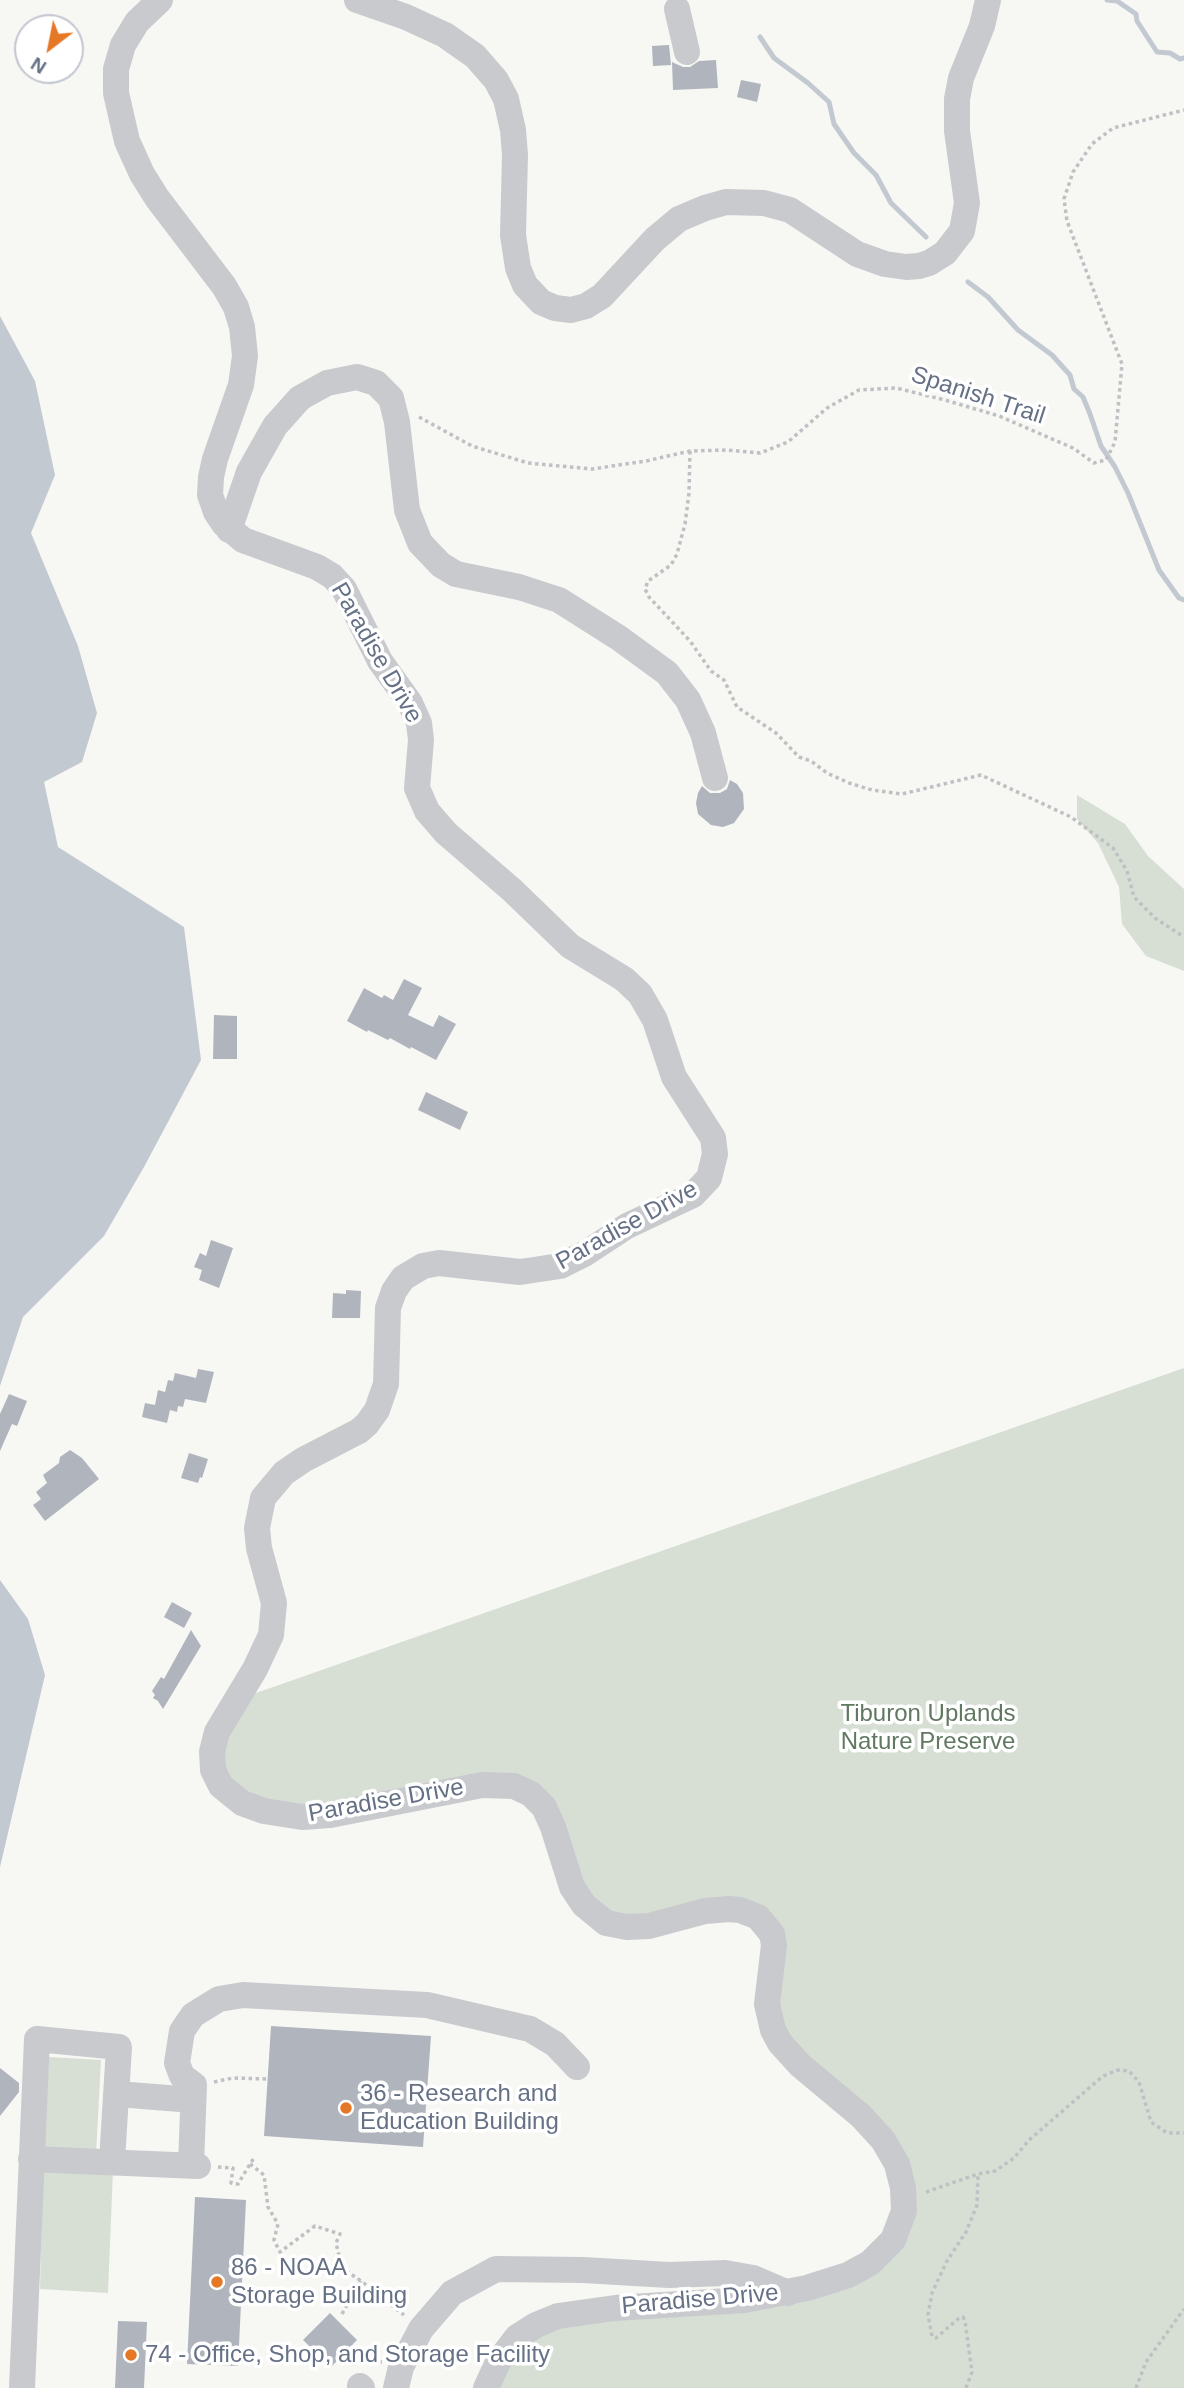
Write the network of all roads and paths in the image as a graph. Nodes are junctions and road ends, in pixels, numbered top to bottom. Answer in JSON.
{"nodes":[{"id":1,"x":160,"y":0,"type":"edge"},
{"id":2,"x":357,"y":0,"type":"edge"},
{"id":3,"x":988,"y":0,"type":"edge"},
{"id":4,"x":677,"y":9,"type":"dead end"},
{"id":5,"x":687,"y":52,"type":"dead end"},
{"id":6,"x":1184,"y":110,"type":"edge"},
{"id":7,"x":391,"y":398,"type":"junction"},
{"id":8,"x":690,"y":451,"type":"junction"},
{"id":9,"x":229,"y":530,"type":"junction"},
{"id":10,"x":715,"y":778,"type":"dead end"},
{"id":11,"x":1184,"y":937,"type":"edge"},
{"id":12,"x":577,"y":2067,"type":"dead end"},
{"id":13,"x":268,"y":2079,"type":"dead end"},
{"id":14,"x":194,"y":2093,"type":"junction"},
{"id":15,"x":117,"y":2094,"type":"junction"},
{"id":16,"x":1184,"y":2133,"type":"edge"},
{"id":17,"x":255,"y":2156,"type":"dead end"},
{"id":18,"x":32,"y":2159,"type":"junction"},
{"id":19,"x":113,"y":2161,"type":"junction"},
{"id":20,"x":250,"y":2164,"type":"junction"},
{"id":21,"x":195,"y":2166,"type":"junction"},
{"id":22,"x":978,"y":2174,"type":"junction"},
{"id":23,"x":941,"y":2187,"type":"dead end"},
{"id":24,"x":361,"y":2281,"type":"junction"},
{"id":25,"x":788,"y":2293,"type":"junction"},
{"id":26,"x":1184,"y":2309,"type":"edge"},
{"id":27,"x":342,"y":2314,"type":"dead end"},
{"id":28,"x":421,"y":2329,"type":"junction"},
{"id":29,"x":343,"y":2354,"type":"dead end"},
{"id":30,"x":398,"y":2377,"type":"edge"},
{"id":31,"x":22,"y":2388,"type":"edge"},
{"id":32,"x":486,"y":2388,"type":"edge"},
{"id":33,"x":966,"y":2388,"type":"edge"},
{"id":34,"x":1136,"y":2388,"type":"edge"}],
"edges":[{"from":1,"to":9,"type":"street"},
{"from":2,"to":3,"type":"street"},
{"from":4,"to":5,"type":"street"},
{"from":6,"to":8,"type":"path","name":"Spanish Trail"},
{"from":7,"to":8,"type":"path","name":"Spanish Trail"},
{"from":7,"to":9,"type":"street"},
{"from":7,"to":10,"type":"street"},
{"from":8,"to":11,"type":"path"},
{"from":9,"to":25,"type":"street","name":"Paradise Drive"},
{"from":12,"to":14,"type":"street"},
{"from":13,"to":14,"type":"path"},
{"from":14,"to":15,"type":"street"},
{"from":14,"to":21,"type":"street"},
{"from":15,"to":18,"type":"street"},
{"from":15,"to":19,"type":"street"},
{"from":16,"to":22,"type":"path"},
{"from":17,"to":20,"type":"path"},
{"from":18,"to":19,"type":"street"},
{"from":18,"to":31,"type":"street"},
{"from":19,"to":21,"type":"street"},
{"from":20,"to":21,"type":"path"},
{"from":20,"to":24,"type":"path"},
{"from":22,"to":23,"type":"path"},
{"from":22,"to":33,"type":"path"},
{"from":24,"to":27,"type":"path"},
{"from":24,"to":28,"type":"path"},
{"from":25,"to":28,"type":"street"},
{"from":25,"to":32,"type":"street","name":"Paradise Drive"},
{"from":26,"to":34,"type":"path"},
{"from":28,"to":30,"type":"street"},
{"from":29,"to":30,"type":"path"}]}
